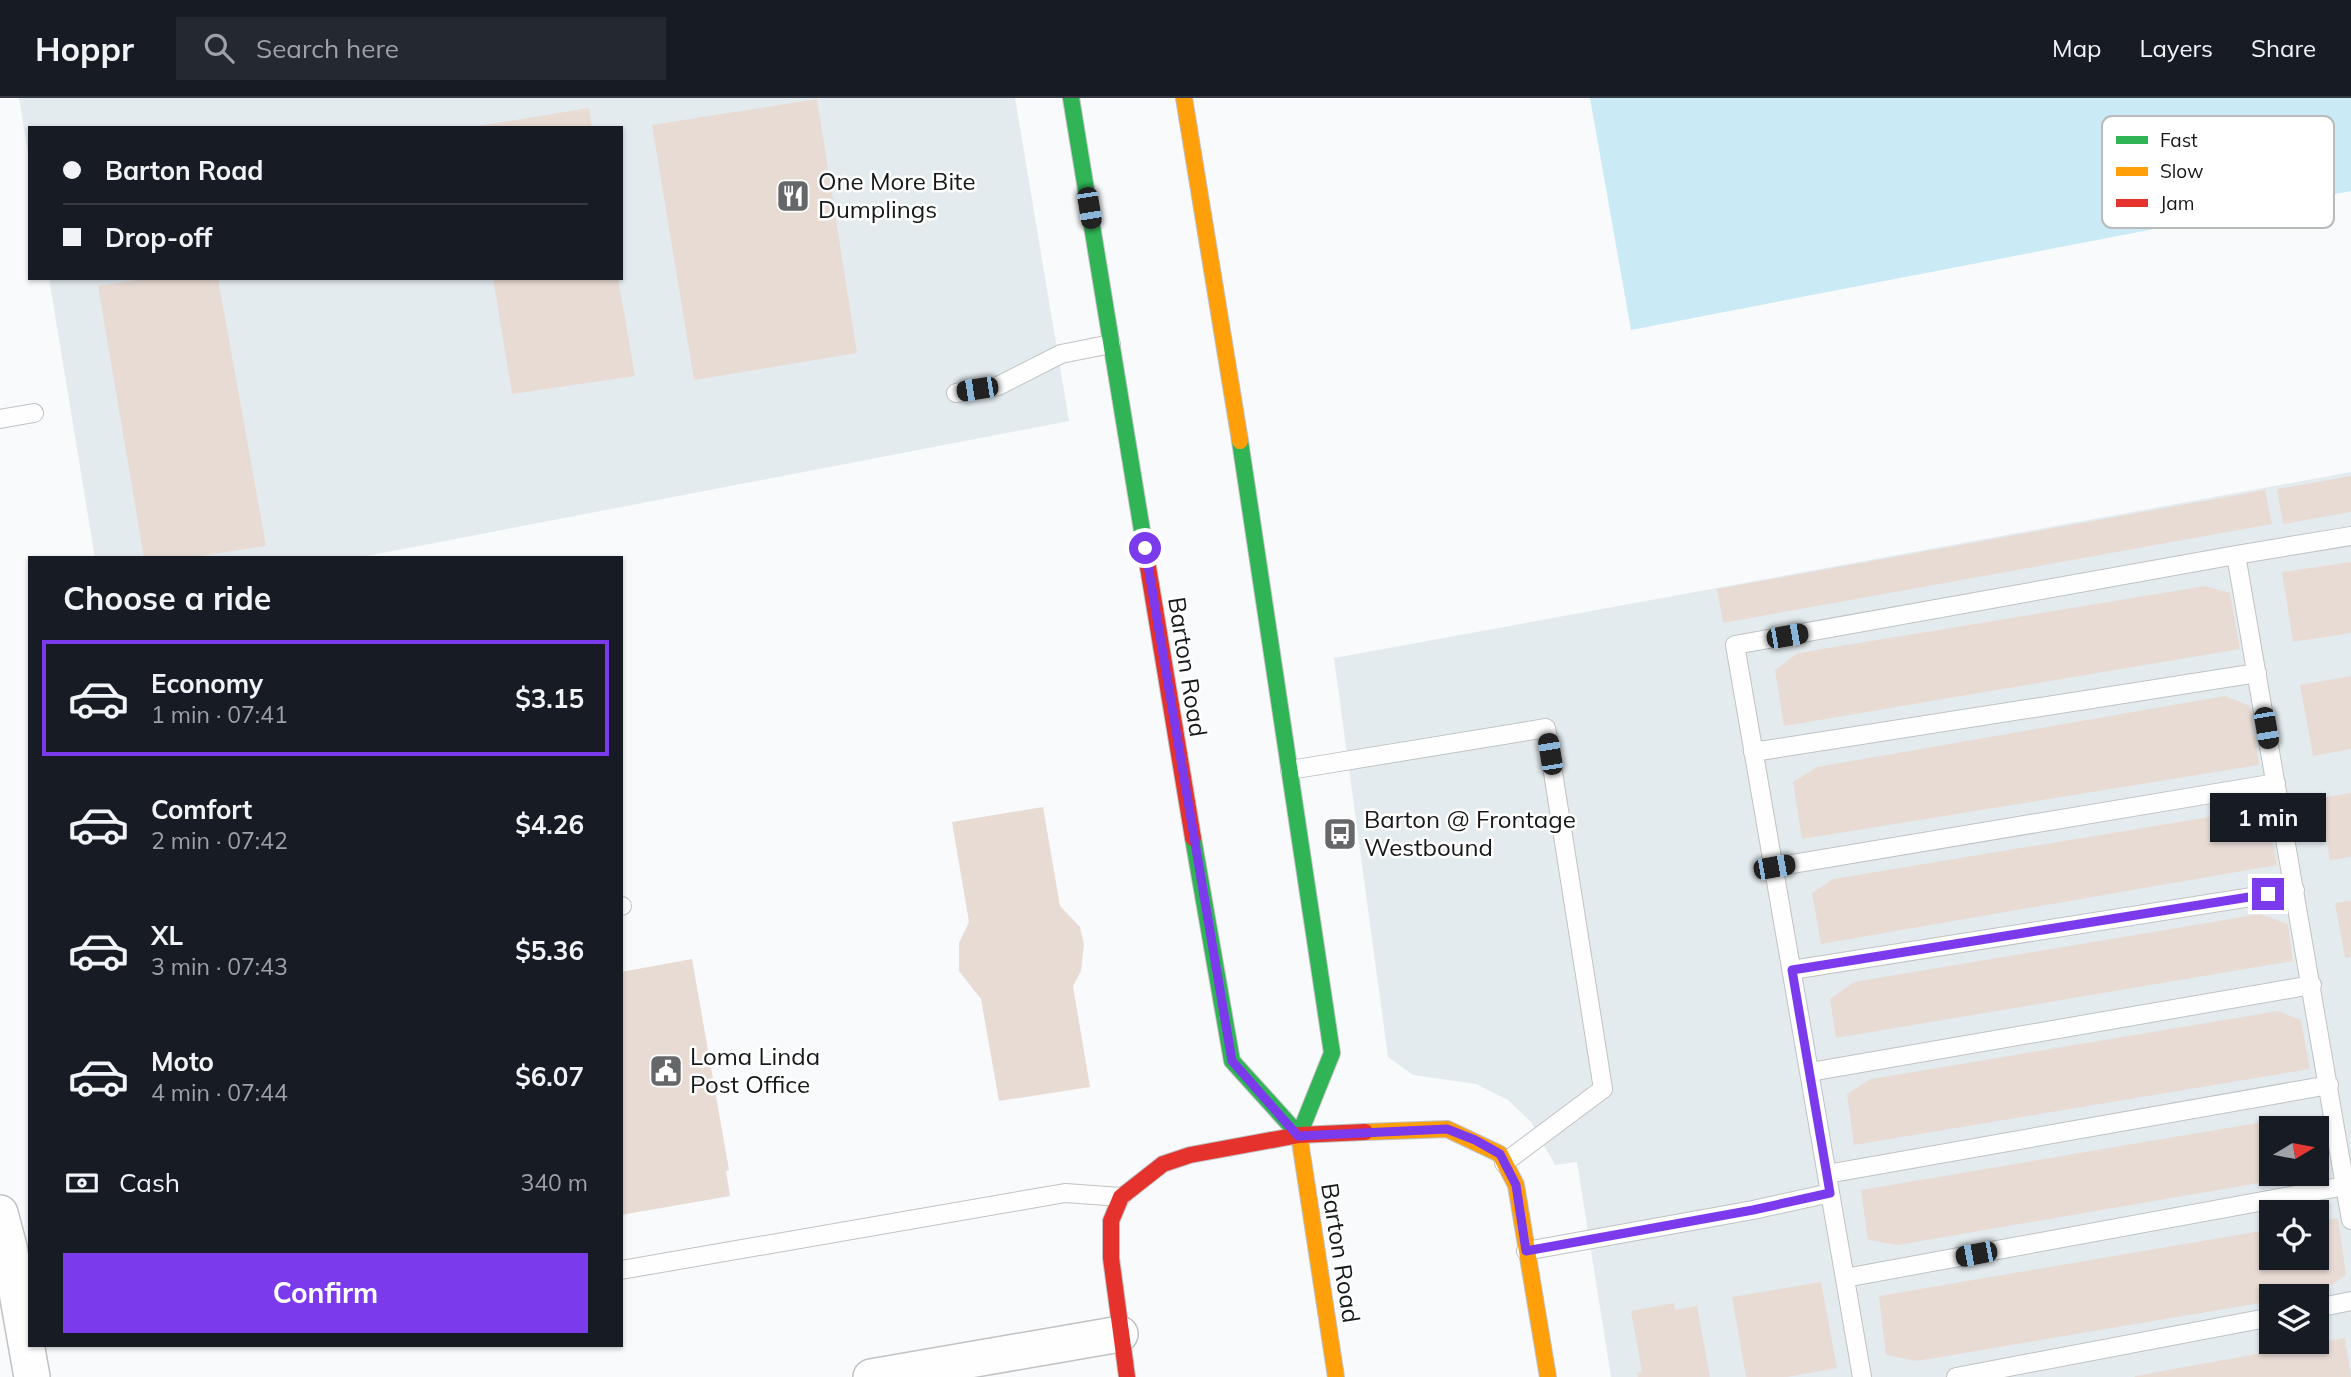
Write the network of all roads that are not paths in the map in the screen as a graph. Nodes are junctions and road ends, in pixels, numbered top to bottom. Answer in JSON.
{"nodes":[{"id":1,"x":1071,"y":98,"type":"edge"},
{"id":2,"x":1184,"y":98,"type":"edge"},
{"id":3,"x":1111,"y":344,"type":"junction"},
{"id":4,"x":956,"y":393,"type":"dead end"},
{"id":5,"x":34,"y":412,"type":"dead end"},
{"id":6,"x":0,"y":419,"type":"edge"},
{"id":7,"x":2351,"y":536,"type":"edge"},
{"id":8,"x":2236,"y":555,"type":"junction"},
{"id":9,"x":2257,"y":673,"type":"junction"},
{"id":10,"x":1754,"y":752,"type":"junction"},
{"id":11,"x":1290,"y":770,"type":"junction"},
{"id":12,"x":2276,"y":783,"type":"junction"},
{"id":13,"x":1774,"y":867,"type":"junction"},
{"id":14,"x":2295,"y":890,"type":"junction"},
{"id":15,"x":1792,"y":970,"type":"junction"},
{"id":16,"x":2312,"y":985,"type":"junction"},
{"id":17,"x":1810,"y":1072,"type":"junction"},
{"id":18,"x":2329,"y":1085,"type":"junction"},
{"id":19,"x":1298,"y":1136,"type":"junction"},
{"id":20,"x":1504,"y":1163,"type":"junction"},
{"id":21,"x":1827,"y":1174,"type":"junction"},
{"id":22,"x":2348,"y":1182,"type":"edge"},
{"id":23,"x":1830,"y":1193,"type":"junction"},
{"id":24,"x":1121,"y":1197,"type":"junction"},
{"id":25,"x":0,"y":1213,"type":"edge"},
{"id":26,"x":2351,"y":1220,"type":"edge"},
{"id":27,"x":1526,"y":1251,"type":"junction"},
{"id":28,"x":623,"y":1270,"type":"edge"},
{"id":29,"x":1845,"y":1278,"type":"junction"},
{"id":30,"x":2351,"y":1301,"type":"edge"},
{"id":31,"x":2329,"y":1306,"type":"edge"},
{"id":32,"x":2259,"y":1319,"type":"edge"},
{"id":33,"x":1120,"y":1334,"type":"junction"},
{"id":34,"x":879,"y":1376,"type":"edge"},
{"id":35,"x":32,"y":1377,"type":"edge"},
{"id":36,"x":1127,"y":1377,"type":"edge"},
{"id":37,"x":1336,"y":1377,"type":"edge"},
{"id":38,"x":1548,"y":1377,"type":"edge"},
{"id":39,"x":1862,"y":1377,"type":"edge"},
{"id":40,"x":1956,"y":1377,"type":"edge"}],
"edges":[{"from":1,"to":3,"type":"main road","name":"Barton Road"},
{"from":2,"to":11,"type":"main road"},
{"from":3,"to":4,"type":"lane"},
{"from":3,"to":19,"type":"main road","name":"Barton Road"},
{"from":5,"to":6,"type":"lane"},
{"from":7,"to":8,"type":"lane"},
{"from":8,"to":9,"type":"lane"},
{"from":8,"to":10,"type":"lane"},
{"from":9,"to":10,"type":"lane"},
{"from":9,"to":12,"type":"lane"},
{"from":10,"to":13,"type":"lane"},
{"from":11,"to":19,"type":"main road"},
{"from":11,"to":20,"type":"lane"},
{"from":12,"to":13,"type":"lane"},
{"from":12,"to":14,"type":"lane"},
{"from":13,"to":15,"type":"lane"},
{"from":14,"to":15,"type":"lane"},
{"from":14,"to":16,"type":"lane"},
{"from":15,"to":17,"type":"lane"},
{"from":16,"to":17,"type":"lane"},
{"from":16,"to":18,"type":"lane"},
{"from":17,"to":21,"type":"lane"},
{"from":18,"to":21,"type":"lane"},
{"from":18,"to":22,"type":"lane"},
{"from":19,"to":20,"type":"main road"},
{"from":19,"to":24,"type":"main road"},
{"from":19,"to":37,"type":"main road","name":"Barton Road"},
{"from":20,"to":27,"type":"main road"},
{"from":21,"to":23,"type":"lane"},
{"from":22,"to":26,"type":"lane"},
{"from":22,"to":29,"type":"lane"},
{"from":23,"to":27,"type":"lane"},
{"from":23,"to":29,"type":"lane"},
{"from":24,"to":28,"type":"lane"},
{"from":24,"to":33,"type":"main road"},
{"from":25,"to":35,"type":"street"},
{"from":27,"to":38,"type":"main road"},
{"from":29,"to":39,"type":"lane"},
{"from":30,"to":31,"type":"lane"},
{"from":32,"to":40,"type":"lane"},
{"from":33,"to":34,"type":"street"},
{"from":33,"to":36,"type":"main road"}]}
